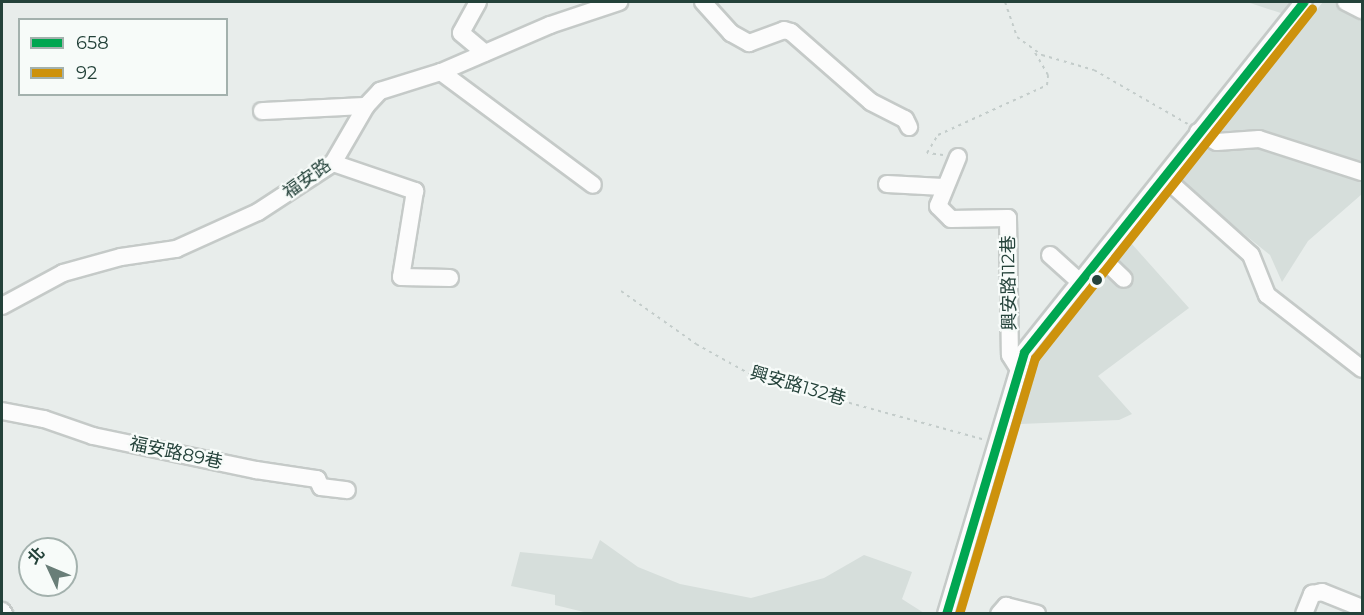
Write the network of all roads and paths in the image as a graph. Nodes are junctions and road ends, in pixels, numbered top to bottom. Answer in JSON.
{"nodes":[{"id":1,"x":478,"y":2,"type":"edge"},
{"id":2,"x":619,"y":2,"type":"edge"},
{"id":3,"x":703,"y":2,"type":"edge"},
{"id":4,"x":1005,"y":2,"type":"edge"},
{"id":5,"x":1303,"y":2,"type":"edge"},
{"id":6,"x":1346,"y":2,"type":"edge"},
{"id":7,"x":1362,"y":10,"type":"edge"},
{"id":8,"x":1032,"y":48,"type":"junction"},
{"id":9,"x":485,"y":52,"type":"junction"},
{"id":10,"x":441,"y":72,"type":"junction"},
{"id":11,"x":366,"y":106,"type":"junction"},
{"id":12,"x":262,"y":111,"type":"dead end"},
{"id":13,"x":909,"y":127,"type":"dead end"},
{"id":14,"x":1198,"y":132,"type":"junction"},
{"id":15,"x":958,"y":157,"type":"joint"},
{"id":16,"x":333,"y":163,"type":"junction"},
{"id":17,"x":1362,"y":171,"type":"edge"},
{"id":18,"x":1165,"y":178,"type":"junction"},
{"id":19,"x":887,"y":184,"type":"dead end"},
{"id":20,"x":593,"y":185,"type":"dead end"},
{"id":21,"x":943,"y":187,"type":"junction"},
{"id":22,"x":1050,"y":255,"type":"dead end"},
{"id":23,"x":1102,"y":258,"type":"junction"},
{"id":24,"x":450,"y":278,"type":"dead end"},
{"id":25,"x":1124,"y":279,"type":"dead end"},
{"id":26,"x":1081,"y":283,"type":"junction"},
{"id":27,"x":621,"y":291,"type":"dead end"},
{"id":28,"x":2,"y":306,"type":"edge"},
{"id":29,"x":1018,"y":368,"type":"junction"},
{"id":30,"x":1362,"y":369,"type":"edge"},
{"id":31,"x":2,"y":411,"type":"edge"},
{"id":32,"x":994,"y":442,"type":"junction"},
{"id":33,"x":347,"y":490,"type":"dead end"},
{"id":34,"x":1362,"y":608,"type":"edge"},
{"id":35,"x":946,"y":614,"type":"edge"},
{"id":36,"x":999,"y":614,"type":"edge"},
{"id":37,"x":1037,"y":614,"type":"edge"},
{"id":38,"x":1304,"y":614,"type":"edge"}],
"edges":[{"from":1,"to":9,"type":"street"},
{"from":2,"to":9,"type":"street","name":"福安路"},
{"from":3,"to":13,"type":"street"},
{"from":4,"to":8,"type":"path"},
{"from":5,"to":14,"type":"street"},
{"from":6,"to":7,"type":"street"},
{"from":8,"to":14,"type":"path"},
{"from":8,"to":15,"type":"path"},
{"from":9,"to":10,"type":"street","name":"福安路"},
{"from":10,"to":11,"type":"street","name":"福安路"},
{"from":10,"to":20,"type":"street"},
{"from":11,"to":12,"type":"street"},
{"from":11,"to":16,"type":"street","name":"福安路"},
{"from":14,"to":17,"type":"street"},
{"from":14,"to":18,"type":"street"},
{"from":15,"to":21,"type":"street"},
{"from":16,"to":24,"type":"street"},
{"from":16,"to":28,"type":"street","name":"福安路"},
{"from":18,"to":23,"type":"street"},
{"from":18,"to":30,"type":"street"},
{"from":19,"to":21,"type":"street"},
{"from":21,"to":29,"type":"street","name":"興安路112巷"},
{"from":22,"to":26,"type":"street"},
{"from":23,"to":25,"type":"street"},
{"from":23,"to":26,"type":"street"},
{"from":26,"to":29,"type":"street"},
{"from":27,"to":32,"type":"path","name":"興安路132巷"},
{"from":29,"to":32,"type":"street"},
{"from":31,"to":33,"type":"street","name":"福安路89巷"},
{"from":32,"to":35,"type":"street"},
{"from":34,"to":38,"type":"street"},
{"from":36,"to":37,"type":"street"}]}
